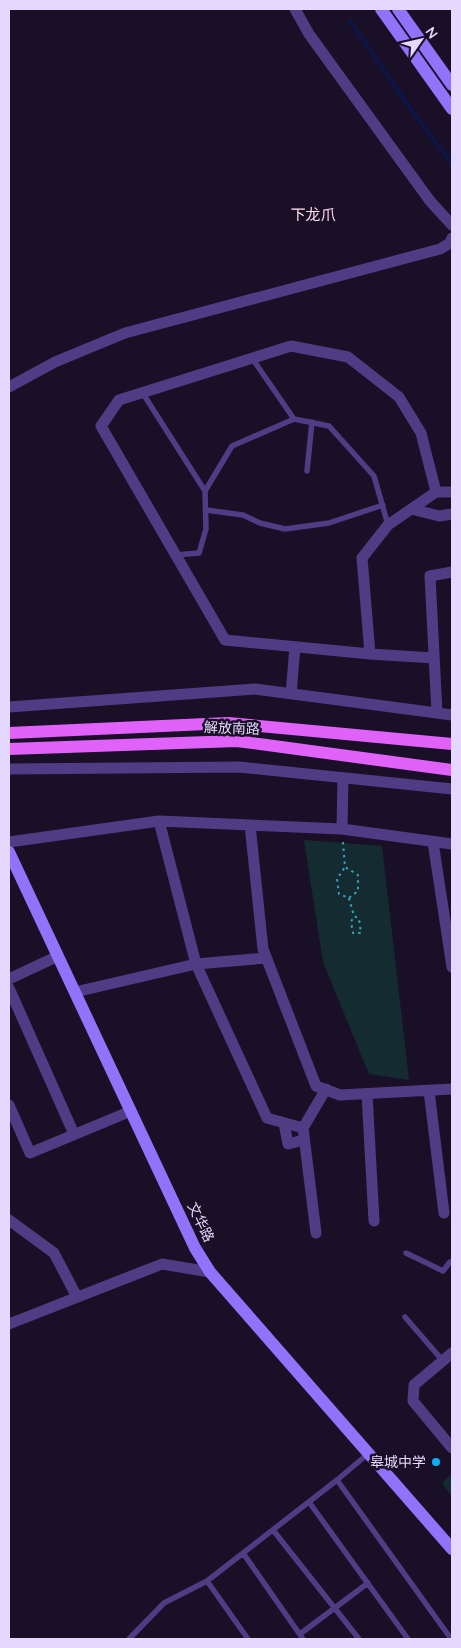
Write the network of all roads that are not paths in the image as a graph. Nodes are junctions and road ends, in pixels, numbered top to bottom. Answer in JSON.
{"nodes":[{"id":1,"x":294,"y":9,"type":"edge"},
{"id":2,"x":381,"y":9,"type":"edge"},
{"id":3,"x":398,"y":9,"type":"edge"},
{"id":4,"x":452,"y":85,"type":"edge"},
{"id":5,"x":452,"y":109,"type":"edge"},
{"id":6,"x":452,"y":225,"type":"edge"},
{"id":7,"x":452,"y":238,"type":"edge"},
{"id":8,"x":252,"y":358,"type":"junction"},
{"id":9,"x":9,"y":387,"type":"edge"},
{"id":10,"x":142,"y":392,"type":"junction"},
{"id":11,"x":294,"y":418,"type":"junction"},
{"id":12,"x":312,"y":422,"type":"junction"},
{"id":13,"x":308,"y":471,"type":"dead end"},
{"id":14,"x":205,"y":491,"type":"junction"},
{"id":15,"x":436,"y":492,"type":"junction"},
{"id":16,"x":452,"y":492,"type":"edge"},
{"id":17,"x":383,"y":505,"type":"junction"},
{"id":18,"x":411,"y":509,"type":"junction"},
{"id":19,"x":206,"y":510,"type":"junction"},
{"id":20,"x":452,"y":514,"type":"edge"},
{"id":21,"x":388,"y":524,"type":"junction"},
{"id":22,"x":175,"y":555,"type":"junction"},
{"id":23,"x":452,"y":572,"type":"edge"},
{"id":24,"x":295,"y":647,"type":"junction"},
{"id":25,"x":370,"y":654,"type":"junction"},
{"id":26,"x":434,"y":658,"type":"junction"},
{"id":27,"x":291,"y":694,"type":"junction"},
{"id":28,"x":9,"y":707,"type":"edge"},
{"id":29,"x":437,"y":714,"type":"junction"},
{"id":30,"x":452,"y":716,"type":"edge"},
{"id":31,"x":9,"y":733,"type":"edge"},
{"id":32,"x":452,"y":744,"type":"edge"},
{"id":33,"x":9,"y":749,"type":"edge"},
{"id":34,"x":9,"y":769,"type":"edge"},
{"id":35,"x":452,"y":770,"type":"edge"},
{"id":36,"x":344,"y":778,"type":"junction"},
{"id":37,"x":452,"y":789,"type":"edge"},
{"id":38,"x":159,"y":821,"type":"junction"},
{"id":39,"x":250,"y":825,"type":"junction"},
{"id":40,"x":342,"y":829,"type":"junction"},
{"id":41,"x":9,"y":842,"type":"edge"},
{"id":42,"x":433,"y":842,"type":"junction"},
{"id":43,"x":452,"y":844,"type":"edge"},
{"id":44,"x":9,"y":852,"type":"edge"},
{"id":45,"x":58,"y":956,"type":"junction"},
{"id":46,"x":266,"y":958,"type":"junction"},
{"id":47,"x":196,"y":964,"type":"junction"},
{"id":48,"x":452,"y":967,"type":"edge"},
{"id":49,"x":9,"y":979,"type":"edge"},
{"id":50,"x":9,"y":988,"type":"edge"},
{"id":51,"x":75,"y":992,"type":"junction"},
{"id":52,"x":452,"y":1089,"type":"edge"},
{"id":53,"x":326,"y":1090,"type":"junction"},
{"id":54,"x":428,"y":1091,"type":"junction"},
{"id":55,"x":367,"y":1094,"type":"junction"},
{"id":56,"x":9,"y":1104,"type":"edge"},
{"id":57,"x":131,"y":1111,"type":"junction"},
{"id":58,"x":284,"y":1123,"type":"junction"},
{"id":59,"x":74,"y":1134,"type":"junction"},
{"id":60,"x":304,"y":1134,"type":"junction"},
{"id":61,"x":444,"y":1213,"type":"dead end"},
{"id":62,"x":9,"y":1220,"type":"edge"},
{"id":63,"x":374,"y":1222,"type":"dead end"},
{"id":64,"x":316,"y":1233,"type":"dead end"},
{"id":65,"x":406,"y":1253,"type":"dead end"},
{"id":66,"x":452,"y":1263,"type":"edge"},
{"id":67,"x":210,"y":1272,"type":"junction"},
{"id":68,"x":77,"y":1297,"type":"junction"},
{"id":69,"x":405,"y":1317,"type":"dead end"},
{"id":70,"x":9,"y":1324,"type":"edge"},
{"id":71,"x":452,"y":1353,"type":"edge"},
{"id":72,"x":443,"y":1361,"type":"junction"},
{"id":73,"x":452,"y":1448,"type":"edge"},
{"id":74,"x":370,"y":1453,"type":"junction"},
{"id":75,"x":338,"y":1480,"type":"junction"},
{"id":76,"x":309,"y":1502,"type":"junction"},
{"id":77,"x":273,"y":1530,"type":"junction"},
{"id":78,"x":452,"y":1549,"type":"edge"},
{"id":79,"x":243,"y":1553,"type":"junction"},
{"id":80,"x":207,"y":1581,"type":"junction"},
{"id":81,"x":368,"y":1583,"type":"junction"},
{"id":82,"x":334,"y":1608,"type":"junction"},
{"id":83,"x":449,"y":1636,"type":"dead end"},
{"id":84,"x":302,"y":1637,"type":"edge"},
{"id":85,"x":129,"y":1639,"type":"edge"},
{"id":86,"x":248,"y":1639,"type":"edge"},
{"id":87,"x":359,"y":1639,"type":"edge"},
{"id":88,"x":408,"y":1639,"type":"edge"}],
"edges":[{"from":1,"to":6,"type":"street"},
{"from":2,"to":5,"type":"street"},
{"from":3,"to":4,"type":"street"},
{"from":7,"to":9,"type":"street"},
{"from":8,"to":10,"type":"street"},
{"from":8,"to":11,"type":"lane"},
{"from":8,"to":15,"type":"street"},
{"from":10,"to":14,"type":"lane"},
{"from":10,"to":22,"type":"street"},
{"from":11,"to":12,"type":"lane"},
{"from":11,"to":14,"type":"lane"},
{"from":12,"to":13,"type":"lane"},
{"from":12,"to":17,"type":"lane"},
{"from":14,"to":19,"type":"lane"},
{"from":15,"to":16,"type":"street"},
{"from":15,"to":18,"type":"street"},
{"from":17,"to":19,"type":"lane"},
{"from":17,"to":21,"type":"lane"},
{"from":18,"to":20,"type":"street"},
{"from":18,"to":21,"type":"street"},
{"from":19,"to":22,"type":"lane"},
{"from":21,"to":25,"type":"street"},
{"from":22,"to":24,"type":"street"},
{"from":23,"to":26,"type":"street"},
{"from":24,"to":25,"type":"street"},
{"from":24,"to":27,"type":"street"},
{"from":25,"to":26,"type":"street"},
{"from":26,"to":29,"type":"street"},
{"from":27,"to":28,"type":"street"},
{"from":27,"to":29,"type":"street"},
{"from":29,"to":30,"type":"street"},
{"from":31,"to":32,"type":"main road","name":"解放南路"},
{"from":33,"to":35,"type":"main road","name":"解放南路"},
{"from":34,"to":36,"type":"street"},
{"from":36,"to":37,"type":"street"},
{"from":36,"to":40,"type":"street"},
{"from":38,"to":39,"type":"street"},
{"from":38,"to":41,"type":"street"},
{"from":38,"to":47,"type":"street"},
{"from":39,"to":40,"type":"street"},
{"from":39,"to":46,"type":"street"},
{"from":40,"to":42,"type":"street"},
{"from":42,"to":43,"type":"street"},
{"from":42,"to":48,"type":"street"},
{"from":44,"to":45,"type":"street","name":"文华路"},
{"from":45,"to":49,"type":"street"},
{"from":45,"to":51,"type":"street","name":"文华路"},
{"from":46,"to":47,"type":"street"},
{"from":46,"to":53,"type":"street"},
{"from":47,"to":51,"type":"street"},
{"from":47,"to":58,"type":"street"},
{"from":50,"to":59,"type":"street"},
{"from":51,"to":57,"type":"street","name":"文华路"},
{"from":52,"to":54,"type":"street"},
{"from":53,"to":55,"type":"street"},
{"from":53,"to":60,"type":"street"},
{"from":54,"to":55,"type":"street"},
{"from":54,"to":61,"type":"street"},
{"from":55,"to":63,"type":"street"},
{"from":56,"to":59,"type":"street"},
{"from":57,"to":59,"type":"street"},
{"from":57,"to":67,"type":"street","name":"文华路"},
{"from":58,"to":60,"type":"street"},
{"from":58,"to":60,"type":"street"},
{"from":60,"to":64,"type":"street"},
{"from":62,"to":68,"type":"street"},
{"from":65,"to":66,"type":"lane"},
{"from":67,"to":68,"type":"street"},
{"from":67,"to":74,"type":"street","name":"文华路"},
{"from":68,"to":70,"type":"street"},
{"from":69,"to":72,"type":"lane"},
{"from":71,"to":72,"type":"street"},
{"from":72,"to":73,"type":"street"},
{"from":74,"to":75,"type":"lane"},
{"from":74,"to":78,"type":"street","name":"文华路"},
{"from":75,"to":76,"type":"lane"},
{"from":75,"to":83,"type":"lane"},
{"from":76,"to":77,"type":"lane"},
{"from":76,"to":81,"type":"lane"},
{"from":77,"to":79,"type":"lane"},
{"from":77,"to":82,"type":"lane"},
{"from":79,"to":80,"type":"lane"},
{"from":79,"to":84,"type":"lane"},
{"from":80,"to":85,"type":"lane"},
{"from":80,"to":86,"type":"lane"},
{"from":81,"to":82,"type":"lane"},
{"from":81,"to":88,"type":"lane"},
{"from":82,"to":84,"type":"lane"},
{"from":82,"to":87,"type":"lane"}]}
